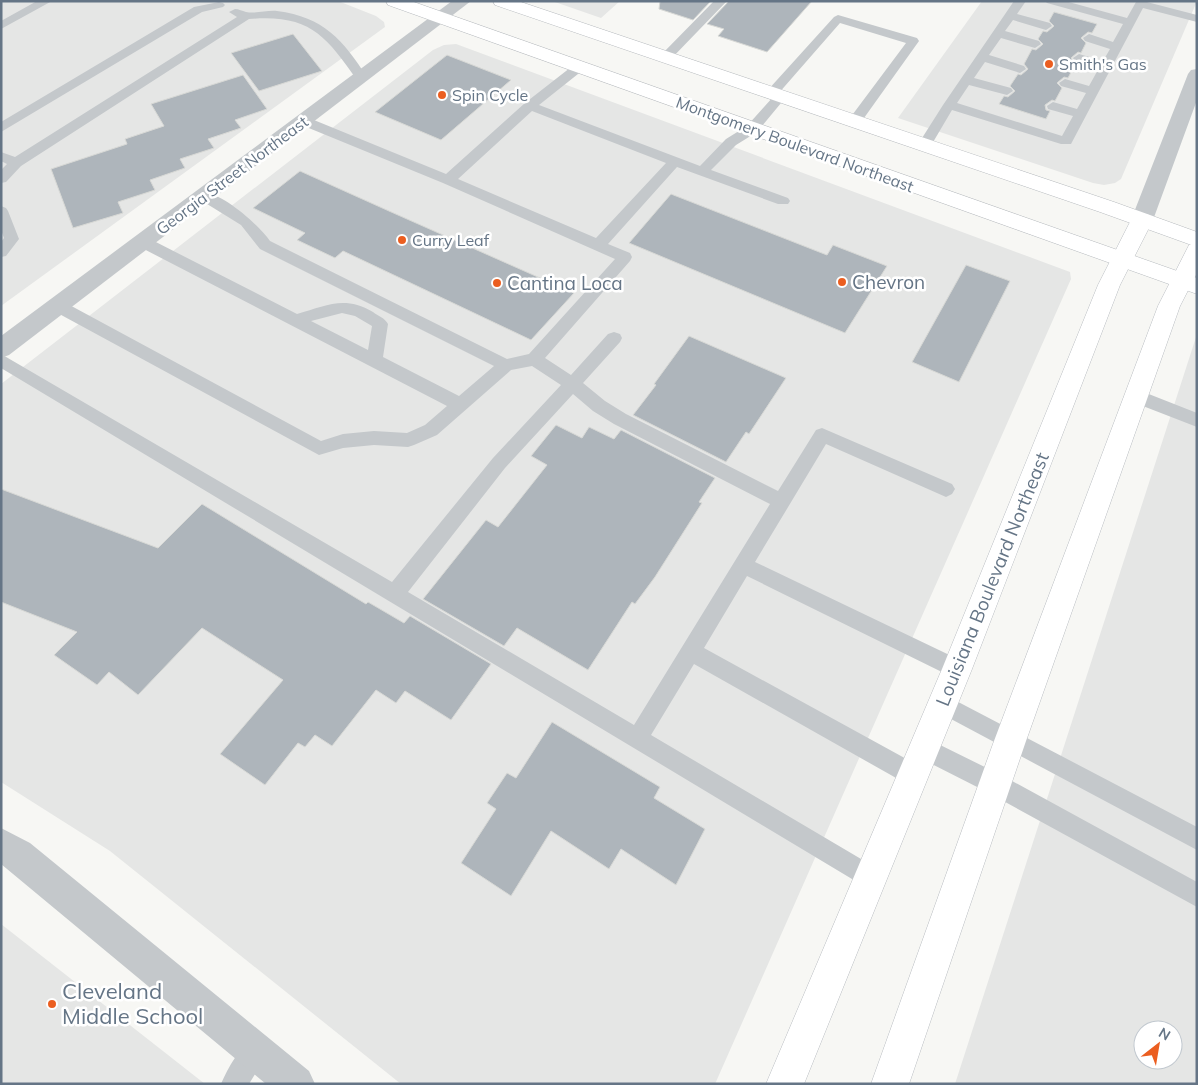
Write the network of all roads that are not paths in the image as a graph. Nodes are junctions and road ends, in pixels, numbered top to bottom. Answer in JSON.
{"nodes":[{"id":1,"x":46,"y":1,"type":"edge"},
{"id":2,"x":394,"y":1,"type":"edge"},
{"id":3,"x":463,"y":1,"type":"edge"},
{"id":4,"x":501,"y":1,"type":"edge"},
{"id":5,"x":721,"y":1,"type":"edge"},
{"id":6,"x":1020,"y":1,"type":"edge"},
{"id":7,"x":1051,"y":1,"type":"edge"},
{"id":8,"x":220,"y":3,"type":"edge"},
{"id":9,"x":1010,"y":16,"type":"junction"},
{"id":10,"x":245,"y":17,"type":"junction"},
{"id":11,"x":440,"y":18,"type":"junction"},
{"id":12,"x":1197,"y":19,"type":"edge"},
{"id":13,"x":1130,"y":22,"type":"junction"},
{"id":14,"x":1,"y":26,"type":"edge"},
{"id":15,"x":1046,"y":26,"type":"dead end"},
{"id":16,"x":998,"y":33,"type":"junction"},
{"id":17,"x":1089,"y":38,"type":"dead end"},
{"id":18,"x":1035,"y":44,"type":"dead end"},
{"id":19,"x":1117,"y":47,"type":"junction"},
{"id":20,"x":982,"y":57,"type":"junction"},
{"id":21,"x":665,"y":58,"type":"junction"},
{"id":22,"x":1079,"y":58,"type":"dead end"},
{"id":23,"x":1106,"y":66,"type":"junction"},
{"id":24,"x":579,"y":67,"type":"junction"},
{"id":25,"x":1020,"y":69,"type":"dead end"},
{"id":26,"x":1197,"y":74,"type":"edge"},
{"id":27,"x":361,"y":77,"type":"junction"},
{"id":28,"x":967,"y":80,"type":"junction"},
{"id":29,"x":1065,"y":83,"type":"dead end"},
{"id":30,"x":1007,"y":91,"type":"dead end"},
{"id":31,"x":1093,"y":91,"type":"junction"},
{"id":32,"x":776,"y":96,"type":"junction"},
{"id":33,"x":530,"y":106,"type":"junction"},
{"id":34,"x":949,"y":106,"type":"junction"},
{"id":35,"x":1053,"y":106,"type":"dead end"},
{"id":36,"x":1081,"y":114,"type":"junction"},
{"id":37,"x":304,"y":121,"type":"junction"},
{"id":38,"x":854,"y":122,"type":"junction"},
{"id":39,"x":1,"y":128,"type":"edge"},
{"id":40,"x":752,"y":129,"type":"junction"},
{"id":41,"x":924,"y":146,"type":"junction"},
{"id":42,"x":1,"y":156,"type":"edge"},
{"id":43,"x":675,"y":161,"type":"junction"},
{"id":44,"x":16,"y":163,"type":"junction"},
{"id":45,"x":702,"y":172,"type":"junction"},
{"id":46,"x":1,"y":179,"type":"edge"},
{"id":47,"x":448,"y":180,"type":"junction"},
{"id":48,"x":204,"y":196,"type":"junction"},
{"id":49,"x":783,"y":201,"type":"dead end"},
{"id":50,"x":1,"y":211,"type":"edge"},
{"id":51,"x":1142,"y":220,"type":"junction"},
{"id":52,"x":1197,"y":240,"type":"edge"},
{"id":53,"x":143,"y":242,"type":"junction"},
{"id":54,"x":597,"y":246,"type":"junction"},
{"id":55,"x":1197,"y":250,"type":"edge"},
{"id":56,"x":1,"y":252,"type":"edge"},
{"id":57,"x":1121,"y":259,"type":"junction"},
{"id":58,"x":1189,"y":284,"type":"edge"},
{"id":59,"x":58,"y":306,"type":"junction"},
{"id":60,"x":296,"y":320,"type":"junction"},
{"id":61,"x":614,"y":338,"type":"dead end"},
{"id":62,"x":1,"y":349,"type":"edge"},
{"id":63,"x":534,"y":359,"type":"junction"},
{"id":64,"x":1,"y":360,"type":"edge"},
{"id":65,"x":374,"y":360,"type":"junction"},
{"id":66,"x":506,"y":365,"type":"junction"},
{"id":67,"x":572,"y":384,"type":"junction"},
{"id":68,"x":1136,"y":396,"type":"junction"},
{"id":69,"x":459,"y":404,"type":"junction"},
{"id":70,"x":1197,"y":420,"type":"edge"},
{"id":71,"x":946,"y":489,"type":"dead end"},
{"id":72,"x":782,"y":501,"type":"junction"},
{"id":73,"x":743,"y":566,"type":"junction"},
{"id":74,"x":394,"y":594,"type":"junction"},
{"id":75,"x":690,"y":651,"type":"junction"},
{"id":76,"x":957,"y":669,"type":"junction"},
{"id":77,"x":943,"y":704,"type":"junction"},
{"id":78,"x":636,"y":739,"type":"junction"},
{"id":79,"x":1010,"y":741,"type":"junction"},
{"id":80,"x":918,"y":762,"type":"junction"},
{"id":81,"x":995,"y":784,"type":"junction"},
{"id":82,"x":1197,"y":839,"type":"edge"},
{"id":83,"x":1,"y":845,"type":"edge"},
{"id":84,"x":870,"y":876,"type":"junction"},
{"id":85,"x":1197,"y":895,"type":"edge"},
{"id":86,"x":256,"y":1051,"type":"junction"},
{"id":87,"x":234,"y":1084,"type":"edge"},
{"id":88,"x":296,"y":1084,"type":"edge"},
{"id":89,"x":785,"y":1084,"type":"edge"},
{"id":90,"x":890,"y":1084,"type":"edge"}],
"edges":[{"from":1,"to":14,"type":"lane"},
{"from":2,"to":11,"type":"main road","name":"Montgomery Boulevard Northeast"},
{"from":3,"to":11,"type":"street","name":"Georgia Street Northeast"},
{"from":4,"to":21,"type":"main road","name":"Montgomery Boulevard Northeast"},
{"from":5,"to":21,"type":"lane"},
{"from":6,"to":9,"type":"lane"},
{"from":7,"to":13,"type":"lane"},
{"from":8,"to":10,"type":"lane"},
{"from":8,"to":39,"type":"lane"},
{"from":9,"to":15,"type":"lane"},
{"from":9,"to":16,"type":"lane"},
{"from":10,"to":27,"type":"lane"},
{"from":10,"to":44,"type":"lane"},
{"from":11,"to":24,"type":"main road","name":"Montgomery Boulevard Northeast"},
{"from":11,"to":27,"type":"street","name":"Georgia Street Northeast"},
{"from":12,"to":13,"type":"lane"},
{"from":13,"to":19,"type":"lane"},
{"from":16,"to":18,"type":"lane"},
{"from":16,"to":20,"type":"lane"},
{"from":17,"to":19,"type":"lane"},
{"from":19,"to":23,"type":"lane"},
{"from":20,"to":25,"type":"lane"},
{"from":20,"to":28,"type":"lane"},
{"from":21,"to":32,"type":"main road","name":"Montgomery Boulevard Northeast"},
{"from":22,"to":23,"type":"lane"},
{"from":23,"to":31,"type":"lane"},
{"from":24,"to":33,"type":"lane"},
{"from":24,"to":40,"type":"main road","name":"Montgomery Boulevard Northeast"},
{"from":26,"to":51,"type":"street","name":"Louisiana Boulevard Northeast"},
{"from":27,"to":37,"type":"street","name":"Georgia Street Northeast"},
{"from":28,"to":30,"type":"lane"},
{"from":28,"to":34,"type":"lane"},
{"from":29,"to":31,"type":"lane"},
{"from":31,"to":36,"type":"lane"},
{"from":32,"to":38,"type":"main road","name":"Montgomery Boulevard Northeast"},
{"from":32,"to":38,"type":"lane"},
{"from":32,"to":40,"type":"lane"},
{"from":33,"to":43,"type":"lane"},
{"from":33,"to":47,"type":"lane"},
{"from":34,"to":36,"type":"lane"},
{"from":34,"to":41,"type":"lane"},
{"from":35,"to":36,"type":"lane"},
{"from":37,"to":47,"type":"lane"},
{"from":37,"to":48,"type":"street","name":"Georgia Street Northeast"},
{"from":38,"to":41,"type":"main road","name":"Montgomery Boulevard Northeast"},
{"from":40,"to":45,"type":"lane"},
{"from":40,"to":57,"type":"main road","name":"Montgomery Boulevard Northeast"},
{"from":41,"to":51,"type":"main road","name":"Montgomery Boulevard Northeast"},
{"from":42,"to":44,"type":"lane"},
{"from":43,"to":45,"type":"lane"},
{"from":43,"to":54,"type":"lane"},
{"from":44,"to":46,"type":"lane"},
{"from":45,"to":49,"type":"lane"},
{"from":47,"to":54,"type":"lane"},
{"from":48,"to":53,"type":"street","name":"Georgia Street Northeast"},
{"from":48,"to":66,"type":"lane"},
{"from":50,"to":56,"type":"lane"},
{"from":51,"to":52,"type":"main road","name":"Montgomery Boulevard Northeast"},
{"from":51,"to":57,"type":"main road","name":"Louisiana Boulevard Northeast"},
{"from":53,"to":59,"type":"street","name":"Georgia Street Northeast"},
{"from":53,"to":60,"type":"lane"},
{"from":54,"to":63,"type":"lane"},
{"from":55,"to":58,"type":"main road"},
{"from":57,"to":58,"type":"main road","name":"Montgomery Boulevard Northeast"},
{"from":57,"to":76,"type":"main road","name":"Louisiana Boulevard Northeast"},
{"from":58,"to":68,"type":"main road"},
{"from":59,"to":62,"type":"street","name":"Georgia Street Northeast"},
{"from":59,"to":69,"type":"lane"},
{"from":60,"to":65,"type":"lane"},
{"from":60,"to":65,"type":"lane"},
{"from":61,"to":67,"type":"lane"},
{"from":63,"to":66,"type":"lane"},
{"from":63,"to":67,"type":"lane"},
{"from":64,"to":74,"type":"lane"},
{"from":65,"to":69,"type":"lane"},
{"from":66,"to":69,"type":"lane"},
{"from":67,"to":72,"type":"lane"},
{"from":67,"to":74,"type":"lane"},
{"from":68,"to":70,"type":"lane"},
{"from":68,"to":79,"type":"main road"},
{"from":71,"to":72,"type":"lane"},
{"from":72,"to":73,"type":"lane"},
{"from":73,"to":75,"type":"lane"},
{"from":73,"to":76,"type":"lane"},
{"from":74,"to":78,"type":"lane"},
{"from":75,"to":78,"type":"lane"},
{"from":75,"to":80,"type":"lane"},
{"from":76,"to":77,"type":"main road","name":"Louisiana Boulevard Northeast"},
{"from":77,"to":79,"type":"lane"},
{"from":77,"to":80,"type":"main road","name":"Louisiana Boulevard Northeast"},
{"from":78,"to":84,"type":"lane"},
{"from":79,"to":81,"type":"main road"},
{"from":79,"to":82,"type":"lane"},
{"from":80,"to":81,"type":"lane"},
{"from":80,"to":84,"type":"main road","name":"Louisiana Boulevard Northeast"},
{"from":81,"to":85,"type":"lane"},
{"from":81,"to":90,"type":"main road"},
{"from":83,"to":86,"type":"street"},
{"from":84,"to":89,"type":"main road","name":"Louisiana Boulevard Northeast"},
{"from":86,"to":87,"type":"lane"},
{"from":86,"to":88,"type":"street"}]}
